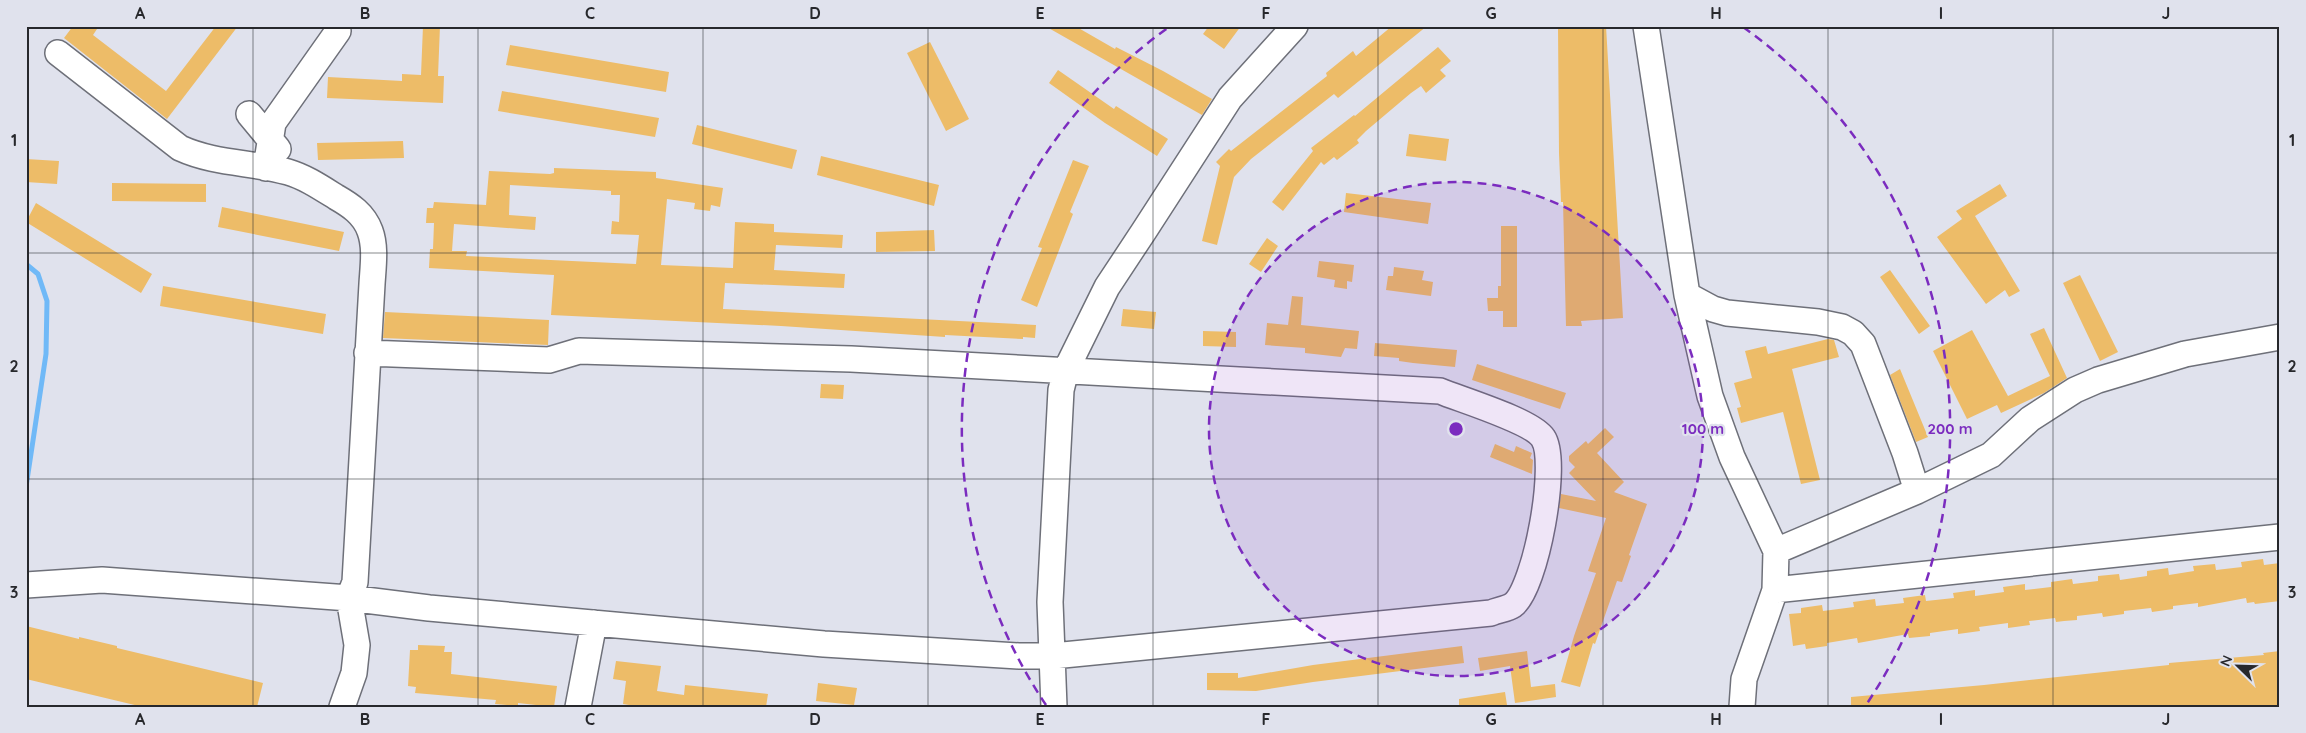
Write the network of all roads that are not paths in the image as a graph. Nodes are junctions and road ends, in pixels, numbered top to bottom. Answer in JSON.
{"nodes":[{"id":1,"x":1294,"y":26,"type":"edge"},
{"id":2,"x":1646,"y":26,"type":"edge"},
{"id":3,"x":338,"y":31,"type":"dead end"},
{"id":4,"x":58,"y":53,"type":"dead end"},
{"id":5,"x":249,"y":114,"type":"dead end"},
{"id":6,"x":270,"y":141,"type":"junction"},
{"id":7,"x":266,"y":168,"type":"junction"},
{"id":8,"x":305,"y":178,"type":"junction"},
{"id":9,"x":1687,"y":295,"type":"junction"},
{"id":10,"x":2280,"y":336,"type":"edge"},
{"id":11,"x":367,"y":353,"type":"junction"},
{"id":12,"x":1066,"y":370,"type":"junction"},
{"id":13,"x":1917,"y":491,"type":"junction"},
{"id":14,"x":2280,"y":537,"type":"edge"},
{"id":15,"x":1776,"y":551,"type":"junction"},
{"id":16,"x":26,"y":585,"type":"edge"},
{"id":17,"x":1776,"y":590,"type":"junction"},
{"id":18,"x":349,"y":598,"type":"junction"},
{"id":19,"x":594,"y":623,"type":"junction"},
{"id":20,"x":1053,"y":656,"type":"junction"},
{"id":21,"x":342,"y":707,"type":"edge"},
{"id":22,"x":578,"y":707,"type":"edge"},
{"id":23,"x":1054,"y":707,"type":"edge"},
{"id":24,"x":1742,"y":707,"type":"edge"}],
"edges":[{"from":1,"to":12,"type":"street"},
{"from":2,"to":9,"type":"street"},
{"from":3,"to":6,"type":"street"},
{"from":4,"to":7,"type":"street"},
{"from":5,"to":6,"type":"street"},
{"from":6,"to":7,"type":"street"},
{"from":6,"to":8,"type":"street"},
{"from":7,"to":8,"type":"street"},
{"from":8,"to":11,"type":"street"},
{"from":9,"to":13,"type":"street"},
{"from":9,"to":15,"type":"street"},
{"from":10,"to":13,"type":"street"},
{"from":11,"to":12,"type":"street"},
{"from":11,"to":18,"type":"street"},
{"from":12,"to":20,"type":"street"},
{"from":12,"to":20,"type":"street"},
{"from":13,"to":15,"type":"street"},
{"from":14,"to":17,"type":"street"},
{"from":15,"to":17,"type":"street"},
{"from":16,"to":18,"type":"street"},
{"from":17,"to":24,"type":"street"},
{"from":18,"to":19,"type":"street"},
{"from":18,"to":21,"type":"street"},
{"from":19,"to":20,"type":"street"},
{"from":19,"to":22,"type":"street"},
{"from":20,"to":23,"type":"street"}]}
